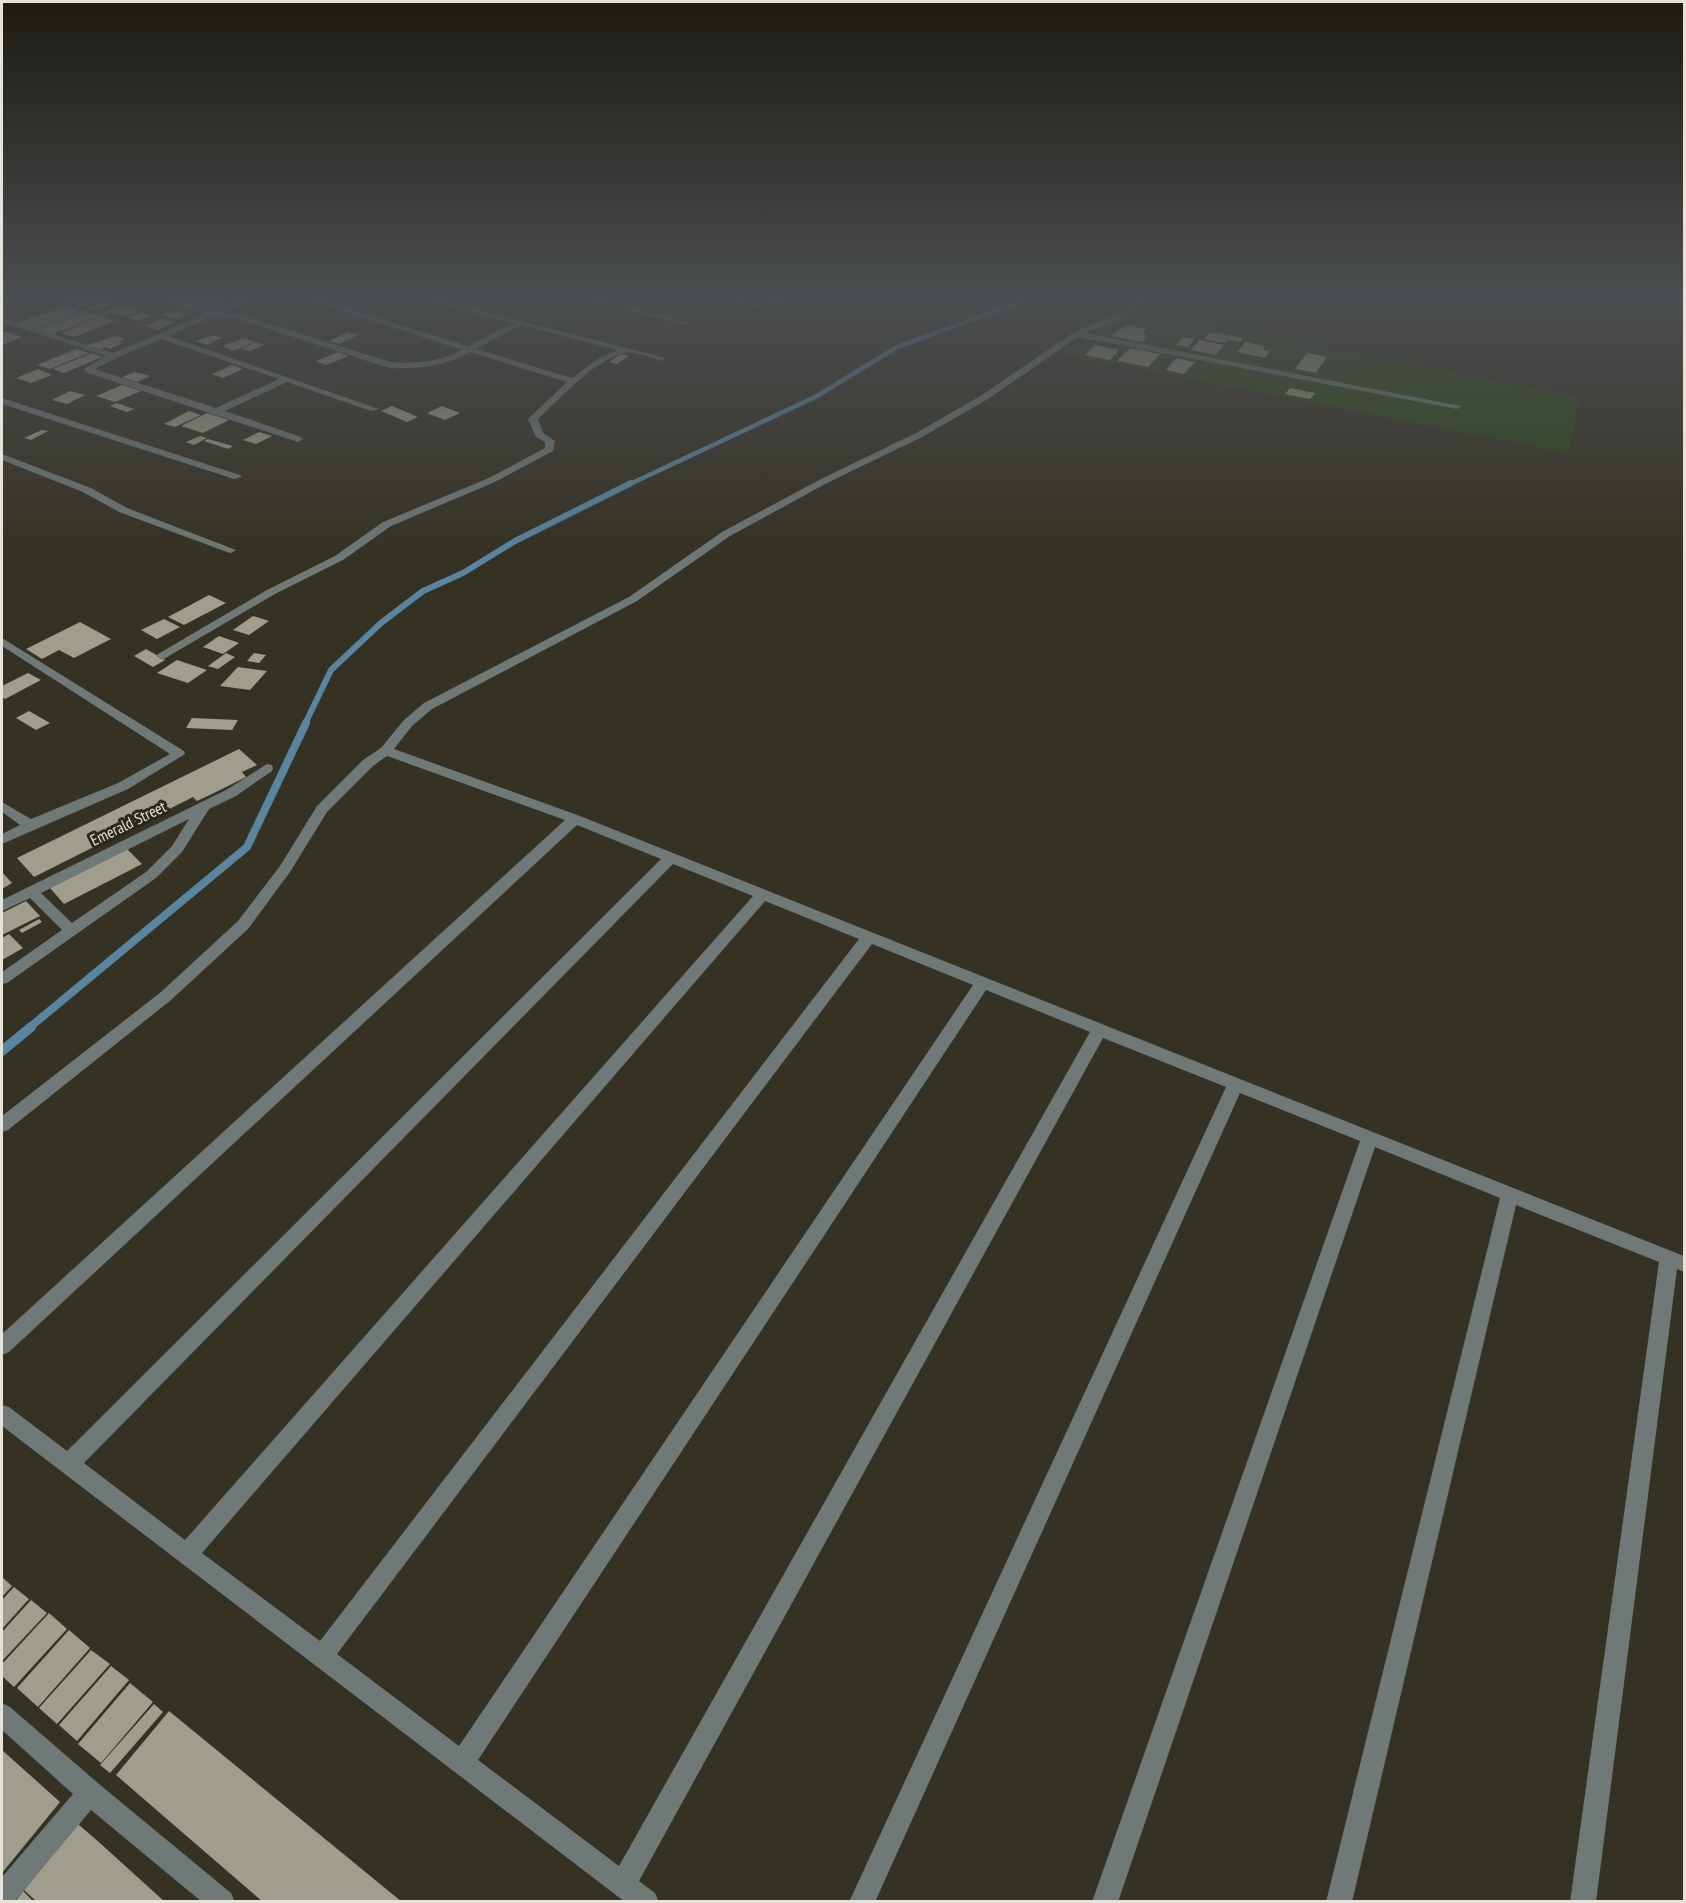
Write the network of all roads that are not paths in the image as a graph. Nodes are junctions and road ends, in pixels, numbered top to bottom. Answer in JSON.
{"nodes":[{"id":1,"x":131,"y":384,"type":"edge"},
{"id":2,"x":276,"y":384,"type":"edge"},
{"id":3,"x":300,"y":384,"type":"edge"},
{"id":4,"x":570,"y":384,"type":"edge"},
{"id":5,"x":1004,"y":384,"type":"edge"},
{"id":6,"x":1340,"y":384,"type":"edge"},
{"id":7,"x":4,"y":403,"type":"edge"},
{"id":8,"x":1457,"y":406,"type":"dead end"},
{"id":9,"x":374,"y":410,"type":"dead end"},
{"id":10,"x":217,"y":411,"type":"junction"},
{"id":11,"x":298,"y":439,"type":"dead end"},
{"id":12,"x":2,"y":457,"type":"edge"},
{"id":13,"x":237,"y":477,"type":"dead end"},
{"id":14,"x":231,"y":550,"type":"dead end"},
{"id":15,"x":2,"y":641,"type":"edge"},
{"id":16,"x":162,"y":656,"type":"dead end"},
{"id":17,"x":386,"y":751,"type":"junction"},
{"id":18,"x":267,"y":768,"type":"dead end"},
{"id":19,"x":2,"y":806,"type":"edge"},
{"id":20,"x":204,"y":806,"type":"junction"},
{"id":21,"x":575,"y":819,"type":"junction"},
{"id":22,"x":30,"y":825,"type":"junction"},
{"id":23,"x":2,"y":840,"type":"edge"},
{"id":24,"x":671,"y":857,"type":"junction"},
{"id":25,"x":31,"y":891,"type":"junction"},
{"id":26,"x":763,"y":894,"type":"junction"},
{"id":27,"x":2,"y":906,"type":"edge"},
{"id":28,"x":72,"y":931,"type":"junction"},
{"id":29,"x":869,"y":937,"type":"junction"},
{"id":30,"x":2,"y":979,"type":"edge"},
{"id":31,"x":983,"y":982,"type":"junction"},
{"id":32,"x":1100,"y":1029,"type":"junction"},
{"id":33,"x":1236,"y":1083,"type":"junction"},
{"id":34,"x":2,"y":1125,"type":"edge"},
{"id":35,"x":1370,"y":1137,"type":"junction"},
{"id":36,"x":1510,"y":1193,"type":"junction"},
{"id":37,"x":1676,"y":1260,"type":"edge"},
{"id":38,"x":2,"y":1346,"type":"edge"},
{"id":39,"x":2,"y":1414,"type":"edge"},
{"id":40,"x":68,"y":1465,"type":"junction"},
{"id":41,"x":187,"y":1554,"type":"junction"},
{"id":42,"x":322,"y":1656,"type":"junction"},
{"id":43,"x":2,"y":1715,"type":"edge"},
{"id":44,"x":462,"y":1762,"type":"junction"},
{"id":45,"x":90,"y":1793,"type":"junction"},
{"id":46,"x":623,"y":1884,"type":"junction"},
{"id":47,"x":2,"y":1896,"type":"edge"},
{"id":48,"x":222,"y":1902,"type":"edge"},
{"id":49,"x":646,"y":1902,"type":"edge"},
{"id":50,"x":862,"y":1902,"type":"edge"},
{"id":51,"x":1105,"y":1902,"type":"edge"},
{"id":52,"x":1340,"y":1902,"type":"edge"},
{"id":53,"x":1583,"y":1902,"type":"edge"}],
"edges":[{"from":1,"to":10,"type":"street"},
{"from":2,"to":10,"type":"street"},
{"from":3,"to":9,"type":"street"},
{"from":4,"to":16,"type":"street"},
{"from":5,"to":17,"type":"street"},
{"from":6,"to":8,"type":"street"},
{"from":7,"to":13,"type":"street"},
{"from":10,"to":11,"type":"street"},
{"from":12,"to":14,"type":"street"},
{"from":15,"to":22,"type":"street"},
{"from":17,"to":21,"type":"street"},
{"from":17,"to":34,"type":"street"},
{"from":18,"to":20,"type":"street","name":"Emerald Street"},
{"from":19,"to":22,"type":"street"},
{"from":20,"to":25,"type":"street","name":"Emerald Street"},
{"from":20,"to":28,"type":"street"},
{"from":21,"to":24,"type":"street"},
{"from":21,"to":38,"type":"street"},
{"from":22,"to":23,"type":"street"},
{"from":24,"to":26,"type":"street"},
{"from":24,"to":40,"type":"street"},
{"from":25,"to":27,"type":"street","name":"Emerald Street"},
{"from":25,"to":28,"type":"street"},
{"from":26,"to":29,"type":"street"},
{"from":26,"to":41,"type":"street"},
{"from":28,"to":30,"type":"street"},
{"from":29,"to":31,"type":"street"},
{"from":29,"to":42,"type":"street"},
{"from":31,"to":32,"type":"street"},
{"from":31,"to":44,"type":"street"},
{"from":32,"to":33,"type":"street"},
{"from":32,"to":46,"type":"street"},
{"from":33,"to":35,"type":"street"},
{"from":33,"to":50,"type":"street"},
{"from":35,"to":36,"type":"street"},
{"from":35,"to":51,"type":"street"},
{"from":36,"to":37,"type":"street"},
{"from":36,"to":52,"type":"street"},
{"from":37,"to":53,"type":"street"},
{"from":39,"to":40,"type":"street"},
{"from":40,"to":41,"type":"street"},
{"from":41,"to":42,"type":"street"},
{"from":42,"to":44,"type":"street"},
{"from":43,"to":45,"type":"street"},
{"from":44,"to":46,"type":"street"},
{"from":45,"to":47,"type":"street"},
{"from":45,"to":48,"type":"street"},
{"from":46,"to":49,"type":"street"}]}
